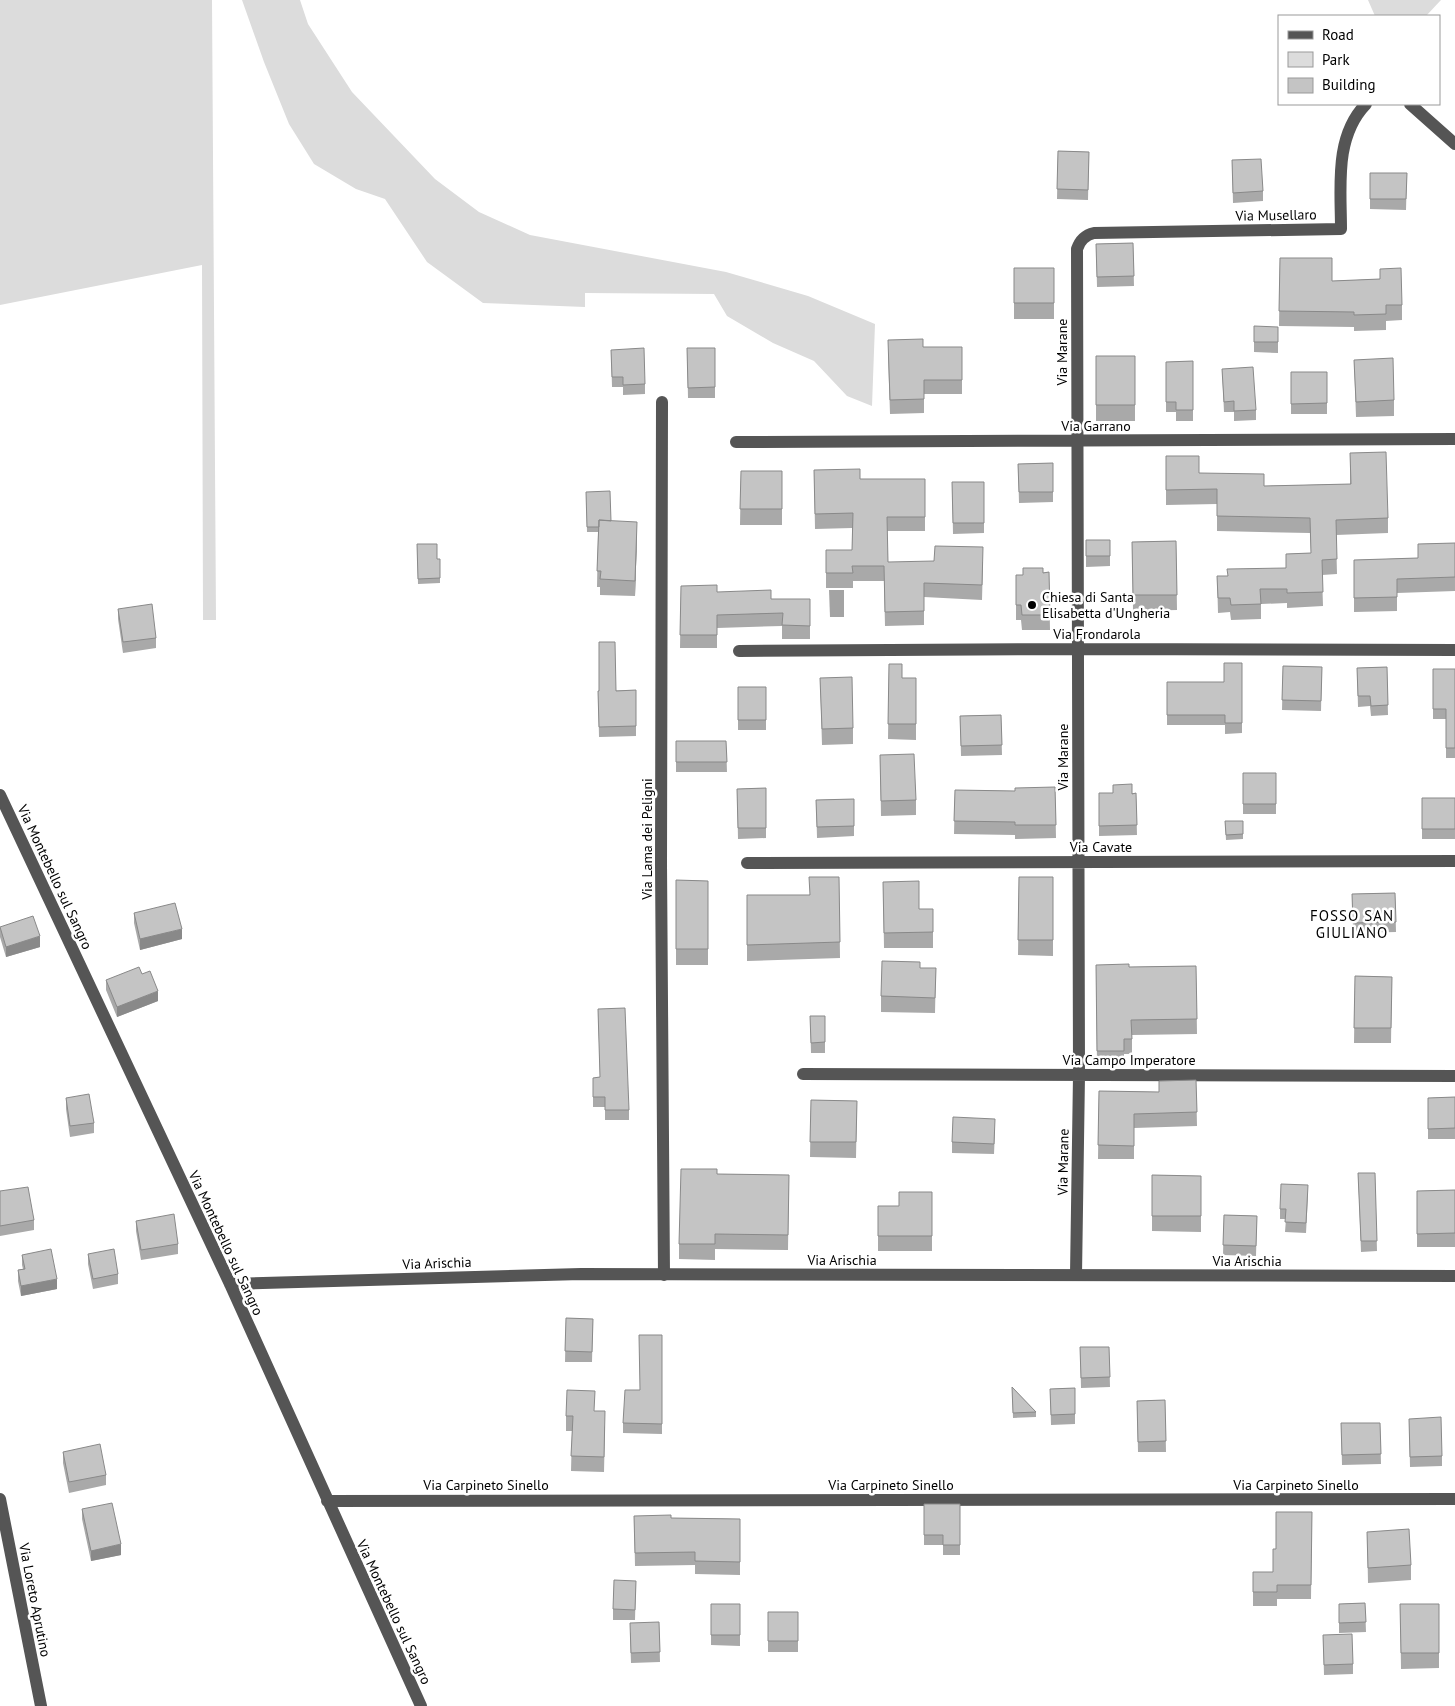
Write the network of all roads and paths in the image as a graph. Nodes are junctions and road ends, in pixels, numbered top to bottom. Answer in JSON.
{"nodes":[{"id":1,"x":1365,"y":105,"type":"edge"},
{"id":2,"x":1411,"y":105,"type":"edge"},
{"id":3,"x":1455,"y":144,"type":"edge"},
{"id":4,"x":1080,"y":240,"type":"joint"},
{"id":5,"x":662,"y":402,"type":"dead end"},
{"id":6,"x":1455,"y":440,"type":"edge"},
{"id":7,"x":1077,"y":441,"type":"junction"},
{"id":8,"x":736,"y":442,"type":"dead end"},
{"id":9,"x":1078,"y":649,"type":"junction"},
{"id":10,"x":738,"y":650,"type":"dead end"},
{"id":11,"x":1455,"y":650,"type":"edge"},
{"id":12,"x":0,"y":795,"type":"edge"},
{"id":13,"x":1455,"y":861,"type":"edge"},
{"id":14,"x":1077,"y":862,"type":"junction"},
{"id":15,"x":747,"y":863,"type":"dead end"},
{"id":16,"x":803,"y":1074,"type":"dead end"},
{"id":17,"x":1079,"y":1075,"type":"junction"},
{"id":18,"x":1455,"y":1076,"type":"edge"},
{"id":19,"x":664,"y":1275,"type":"junction"},
{"id":20,"x":1076,"y":1275,"type":"junction"},
{"id":21,"x":1455,"y":1276,"type":"edge"},
{"id":22,"x":230,"y":1284,"type":"junction"},
{"id":23,"x":0,"y":1499,"type":"edge"},
{"id":24,"x":1455,"y":1500,"type":"edge"},
{"id":25,"x":327,"y":1501,"type":"junction"},
{"id":26,"x":41,"y":1706,"type":"edge"},
{"id":27,"x":421,"y":1706,"type":"edge"}],
"edges":[{"from":1,"to":4,"type":"street","name":"Via Musellaro"},
{"from":2,"to":3,"type":"street"},
{"from":4,"to":7,"type":"street","name":"Via Marane"},
{"from":5,"to":19,"type":"street","name":"Via Lama dei Peligni"},
{"from":6,"to":7,"type":"street","name":"Via Garrano"},
{"from":7,"to":8,"type":"street","name":"Via Garrano"},
{"from":7,"to":9,"type":"street","name":"Via Marane"},
{"from":9,"to":10,"type":"street","name":"Via Frondarola"},
{"from":9,"to":11,"type":"street","name":"Via Frondarola"},
{"from":9,"to":14,"type":"street","name":"Via Marane"},
{"from":12,"to":22,"type":"street","name":"Via Montebello sul Sangro"},
{"from":13,"to":14,"type":"street","name":"Via Cavate"},
{"from":14,"to":15,"type":"street","name":"Via Cavate"},
{"from":14,"to":17,"type":"street","name":"Via Marane"},
{"from":16,"to":17,"type":"street","name":"Via Campo Imperatore"},
{"from":17,"to":18,"type":"street","name":"Via Campo Imperatore"},
{"from":17,"to":20,"type":"street","name":"Via Marane"},
{"from":19,"to":20,"type":"street","name":"Via Arischia"},
{"from":19,"to":22,"type":"street","name":"Via Arischia"},
{"from":20,"to":21,"type":"street","name":"Via Arischia"},
{"from":22,"to":25,"type":"street","name":"Via Montebello sul Sangro"},
{"from":23,"to":26,"type":"street","name":"Via Loreto Aprutino"},
{"from":24,"to":25,"type":"street","name":"Via Carpineto Sinello"},
{"from":25,"to":27,"type":"street","name":"Via Montebello sul Sangro"}]}
